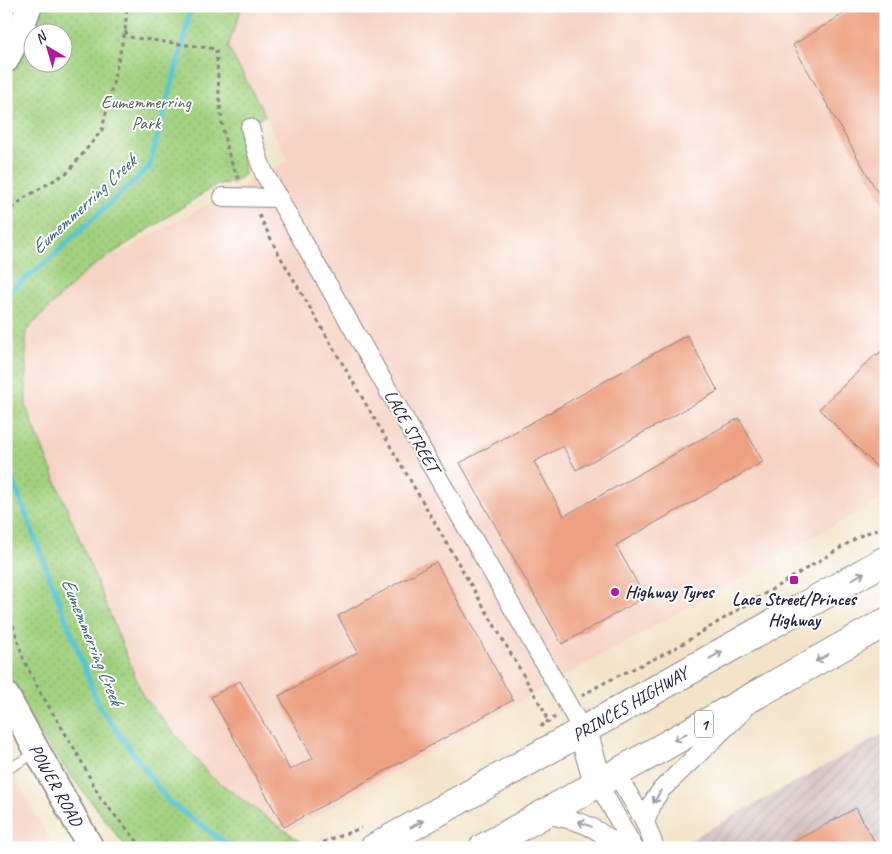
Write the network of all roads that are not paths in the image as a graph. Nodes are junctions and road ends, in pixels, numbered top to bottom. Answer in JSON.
{"nodes":[{"id":1,"x":29,"y":6,"type":"edge"},
{"id":2,"x":6,"y":60,"type":"edge"},
{"id":3,"x":250,"y":128,"type":"dead end"},
{"id":4,"x":224,"y":197,"type":"dead end"},
{"id":5,"x":279,"y":198,"type":"junction"},
{"id":6,"x":886,"y":560,"type":"edge"},
{"id":7,"x":886,"y":622,"type":"edge"},
{"id":8,"x":766,"y":690,"type":"junction"},
{"id":9,"x":6,"y":695,"type":"edge"},
{"id":10,"x":583,"y":731,"type":"junction"},
{"id":11,"x":38,"y":752,"type":"junction"},
{"id":12,"x":6,"y":770,"type":"edge"},
{"id":13,"x":607,"y":778,"type":"junction"},
{"id":14,"x":544,"y":814,"type":"junction"},
{"id":15,"x":645,"y":822,"type":"junction"},
{"id":16,"x":368,"y":838,"type":"edge"},
{"id":17,"x":92,"y":848,"type":"edge"},
{"id":18,"x":483,"y":848,"type":"edge"},
{"id":19,"x":620,"y":848,"type":"edge"},
{"id":20,"x":634,"y":848,"type":"edge"},
{"id":21,"x":655,"y":848,"type":"edge"}],
"edges":[{"from":1,"to":2,"type":"main road"},
{"from":3,"to":5,"type":"street","name":"LACE STREET"},
{"from":4,"to":5,"type":"street"},
{"from":5,"to":10,"type":"street","name":"LACE STREET"},
{"from":10,"to":6,"type":"highway","name":"PRINCES HIGHWAY","one_way":true},
{"from":7,"to":8,"type":"highway","number":"1","one_way":true},
{"from":8,"to":13,"type":"highway","number":"1","one_way":true},
{"from":8,"to":15,"type":"street","one_way":true},
{"from":9,"to":11,"type":"main road","name":"POWER ROAD"},
{"from":10,"to":13,"type":"highway"},
{"from":16,"to":10,"type":"highway","name":"PRINCES HIGHWAY","one_way":true},
{"from":11,"to":12,"type":"lane"},
{"from":11,"to":17,"type":"main road","name":"POWER ROAD"},
{"from":13,"to":14,"type":"highway","number":"1"},
{"from":13,"to":15,"type":"street"},
{"from":13,"to":20,"type":"street"},
{"from":14,"to":18,"type":"highway","number":"1"},
{"from":19,"to":14,"type":"street","one_way":true},
{"from":15,"to":21,"type":"street"}]}
